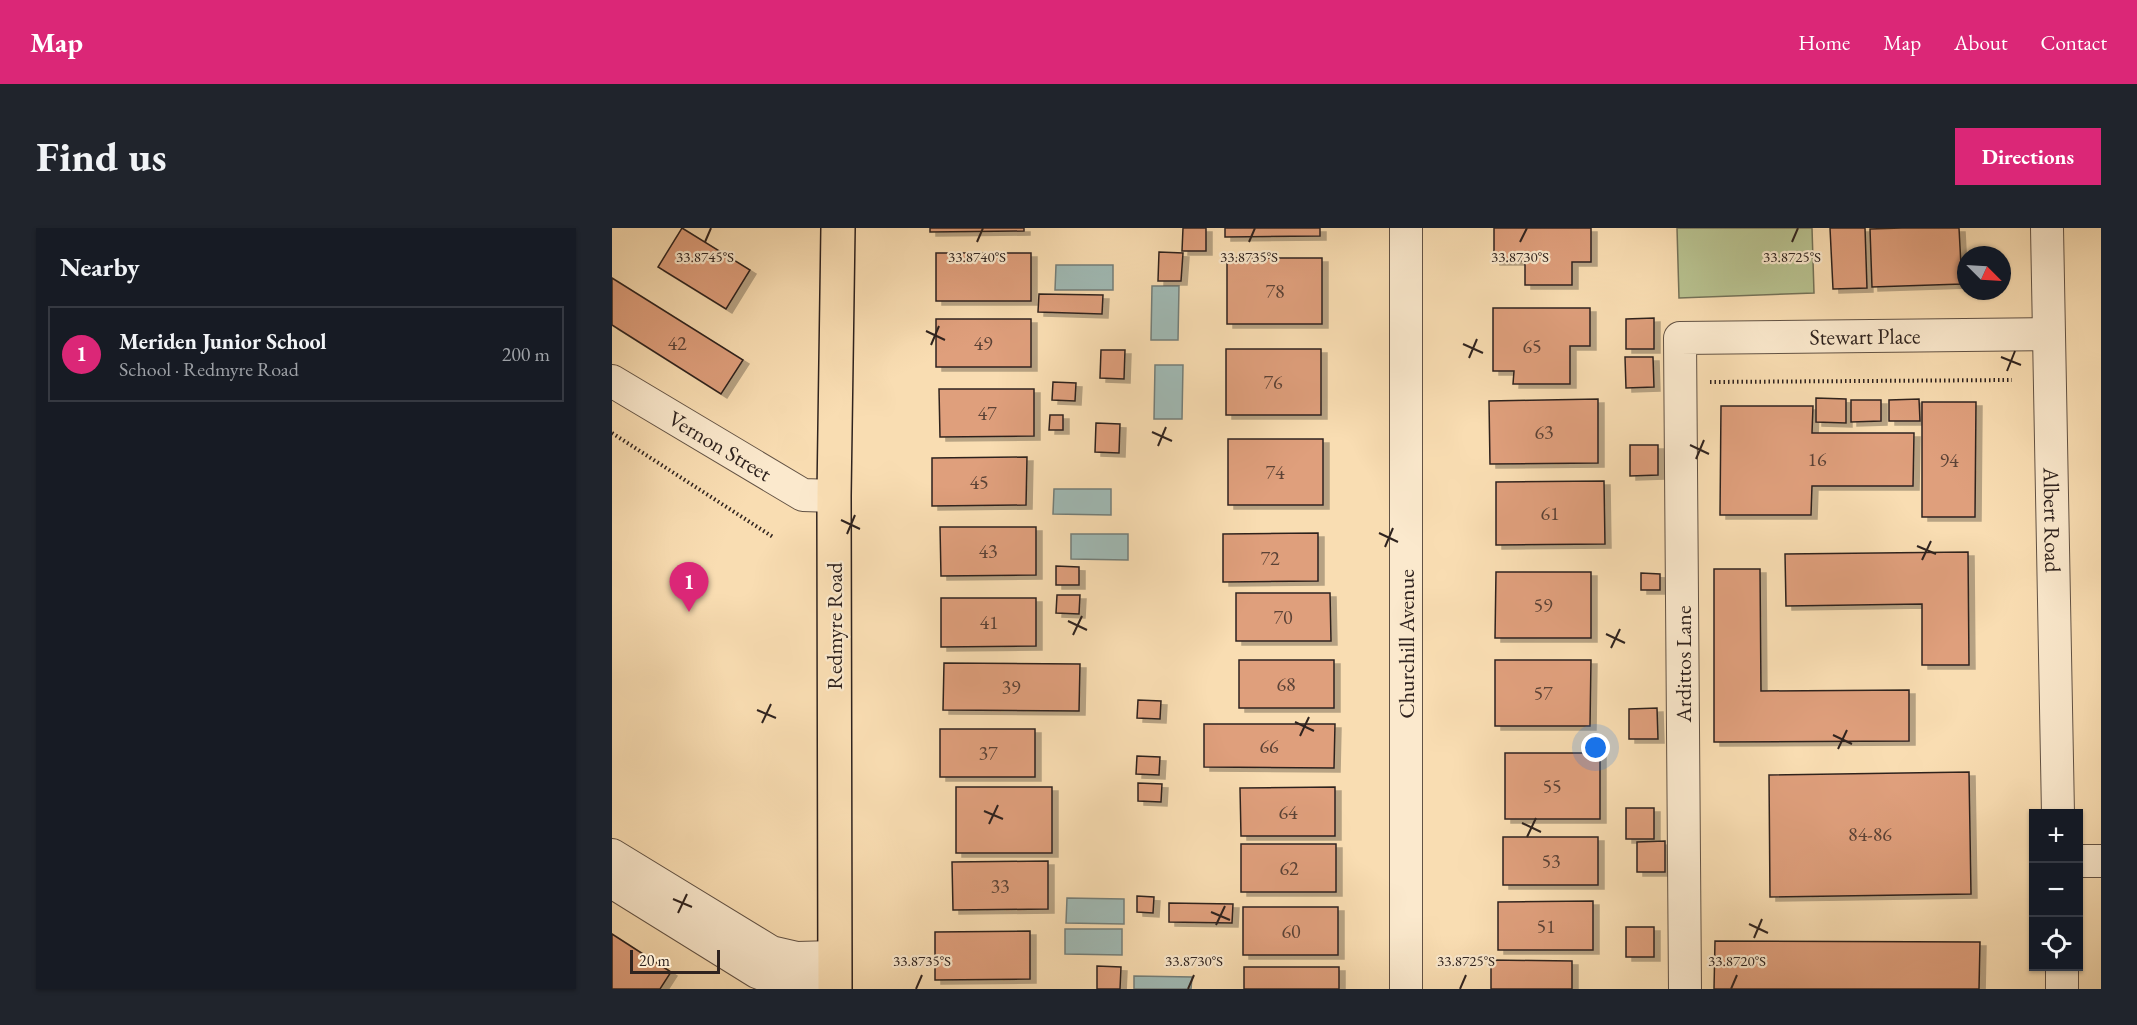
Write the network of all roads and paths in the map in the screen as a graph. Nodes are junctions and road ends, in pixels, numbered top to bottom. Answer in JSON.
{"nodes":[{"id":1,"x":838,"y":228,"type":"edge"},
{"id":2,"x":1406,"y":228,"type":"edge"},
{"id":3,"x":2047,"y":228,"type":"edge"},
{"id":4,"x":2048,"y":334,"type":"junction"},
{"id":5,"x":1680,"y":338,"type":"joint"},
{"id":6,"x":2012,"y":380,"type":"dead end"},
{"id":7,"x":612,"y":381,"type":"edge"},
{"id":8,"x":1706,"y":382,"type":"dead end"},
{"id":9,"x":612,"y":433,"type":"edge"},
{"id":10,"x":834,"y":496,"type":"junction"},
{"id":11,"x":773,"y":537,"type":"dead end"},
{"id":12,"x":2058,"y":809,"type":"edge"},
{"id":13,"x":612,"y":855,"type":"edge"},
{"id":14,"x":2083,"y":861,"type":"edge"},
{"id":15,"x":2101,"y":861,"type":"edge"},
{"id":16,"x":612,"y":882,"type":"edge"},
{"id":17,"x":2062,"y":971,"type":"edge"},
{"id":18,"x":835,"y":977,"type":"edge"},
{"id":19,"x":781,"y":984,"type":"edge"},
{"id":20,"x":1406,"y":989,"type":"edge"},
{"id":21,"x":1685,"y":989,"type":"edge"},
{"id":22,"x":2062,"y":989,"type":"edge"}],
"edges":[{"from":1,"to":10,"type":"main road","name":"Redmyre Road"},
{"from":2,"to":20,"type":"street","name":"Churchill Avenue"},
{"from":3,"to":4,"type":"street","name":"Albert Road"},
{"from":4,"to":5,"type":"street","name":"Stewart Place"},
{"from":4,"to":12,"type":"street","name":"Albert Road"},
{"from":5,"to":21,"type":"street","name":"Ardittos Lane"},
{"from":6,"to":8,"type":"path"},
{"from":7,"to":10,"type":"street","name":"Vernon Street"},
{"from":9,"to":11,"type":"path"},
{"from":10,"to":18,"type":"main road","name":"Redmyre Road"},
{"from":13,"to":18,"type":"street"},
{"from":14,"to":15,"type":"street"},
{"from":16,"to":19,"type":"street"},
{"from":17,"to":22,"type":"street"},
{"from":18,"to":19,"type":"street"}]}
